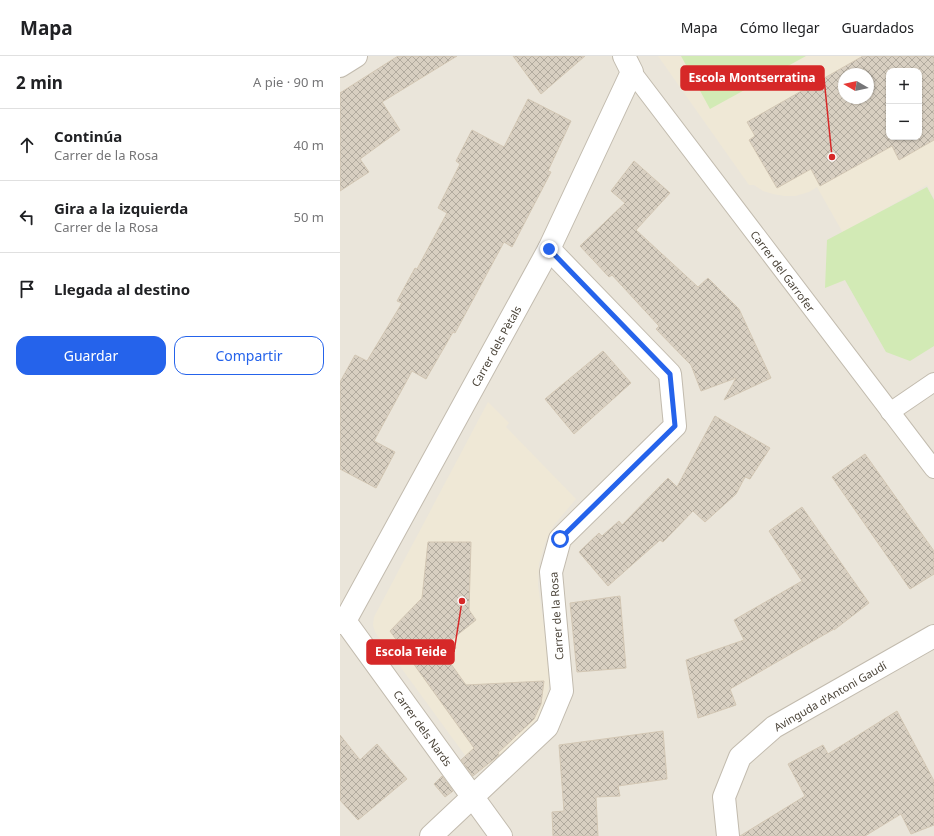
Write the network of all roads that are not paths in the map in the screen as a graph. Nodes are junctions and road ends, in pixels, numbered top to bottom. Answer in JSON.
{"nodes":[{"id":1,"x":356,"y":56,"type":"edge"},
{"id":2,"x":627,"y":62,"type":"edge"},
{"id":3,"x":340,"y":66,"type":"edge"},
{"id":4,"x":549,"y":249,"type":"junction"},
{"id":5,"x":934,"y":382,"type":"edge"},
{"id":6,"x":890,"y":412,"type":"junction"},
{"id":7,"x":934,"y":469,"type":"edge"},
{"id":8,"x":342,"y":622,"type":"edge"},
{"id":9,"x":934,"y":636,"type":"edge"},
{"id":10,"x":472,"y":797,"type":"junction"},
{"id":11,"x":431,"y":836,"type":"edge"},
{"id":12,"x":501,"y":836,"type":"edge"},
{"id":13,"x":728,"y":836,"type":"edge"}],
"edges":[{"from":1,"to":3,"type":"street"},
{"from":2,"to":4,"type":"street","name":"Carrer dels Pètals"},
{"from":2,"to":6,"type":"street","name":"Carrer del Garrofer"},
{"from":4,"to":8,"type":"street","name":"Carrer dels Pètals"},
{"from":4,"to":10,"type":"street","name":"Carrer de la Rosa"},
{"from":5,"to":6,"type":"street"},
{"from":6,"to":7,"type":"street","name":"Carrer del Garrofer"},
{"from":8,"to":10,"type":"street","name":"Carrer dels Nards"},
{"from":9,"to":13,"type":"street","name":"Avinguda d'Antoni Gaudí"},
{"from":10,"to":11,"type":"street","name":"Carrer de la Rosa"},
{"from":10,"to":12,"type":"street","name":"Carrer dels Nards"}]}
